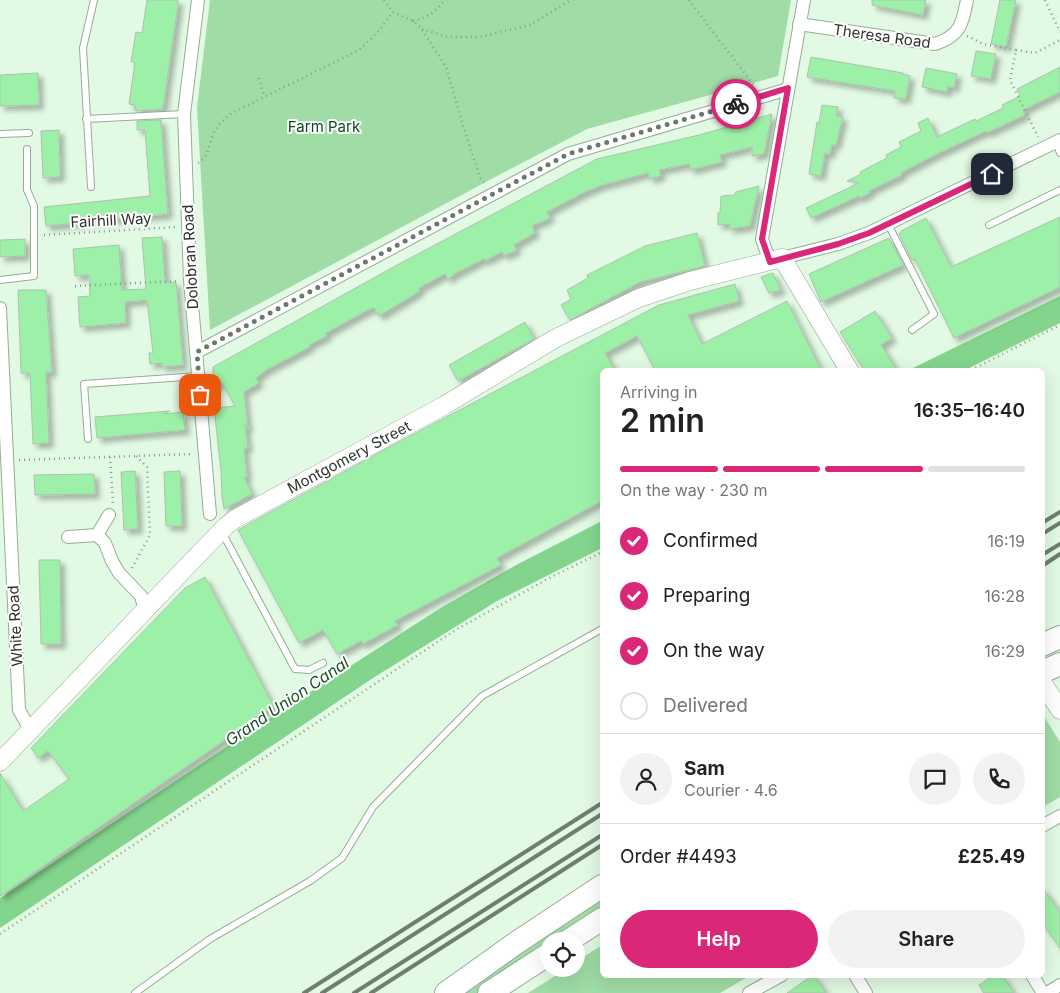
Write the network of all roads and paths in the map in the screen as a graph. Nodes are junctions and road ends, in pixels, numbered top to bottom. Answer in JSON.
{"nodes":[{"id":1,"x":94,"y":0,"type":"edge"},
{"id":2,"x":198,"y":0,"type":"edge"},
{"id":3,"x":384,"y":0,"type":"edge"},
{"id":4,"x":444,"y":0,"type":"edge"},
{"id":5,"x":571,"y":0,"type":"edge"},
{"id":6,"x":688,"y":0,"type":"edge"},
{"id":7,"x":804,"y":0,"type":"edge"},
{"id":8,"x":967,"y":0,"type":"edge"},
{"id":9,"x":1045,"y":0,"type":"edge"},
{"id":10,"x":393,"y":12,"type":"junction"},
{"id":11,"x":413,"y":21,"type":"junction"},
{"id":12,"x":799,"y":24,"type":"junction"},
{"id":13,"x":421,"y":28,"type":"junction"},
{"id":14,"x":957,"y":31,"type":"junction"},
{"id":15,"x":1060,"y":32,"type":"edge"},
{"id":16,"x":1060,"y":40,"type":"edge"},
{"id":17,"x":1016,"y":50,"type":"junction"},
{"id":18,"x":259,"y":78,"type":"dead end"},
{"id":19,"x":788,"y":88,"type":"junction"},
{"id":20,"x":264,"y":96,"type":"junction"},
{"id":21,"x":762,"y":96,"type":"junction"},
{"id":22,"x":184,"y":114,"type":"junction"},
{"id":23,"x":86,"y":119,"type":"junction"},
{"id":24,"x":29,"y":133,"type":"dead end"},
{"id":25,"x":0,"y":134,"type":"edge"},
{"id":26,"x":1059,"y":145,"type":"edge"},
{"id":27,"x":1043,"y":148,"type":"junction"},
{"id":28,"x":28,"y":149,"type":"dead end"},
{"id":29,"x":186,"y":164,"type":"junction"},
{"id":30,"x":91,"y":187,"type":"dead end"},
{"id":31,"x":1060,"y":190,"type":"edge"},
{"id":32,"x":493,"y":195,"type":"junction"},
{"id":33,"x":888,"y":224,"type":"junction"},
{"id":34,"x":988,"y":224,"type":"dead end"},
{"id":35,"x":188,"y":226,"type":"junction"},
{"id":36,"x":35,"y":235,"type":"junction"},
{"id":37,"x":776,"y":260,"type":"junction"},
{"id":38,"x":0,"y":280,"type":"edge"},
{"id":39,"x":190,"y":280,"type":"junction"},
{"id":40,"x":75,"y":286,"type":"dead end"},
{"id":41,"x":0,"y":308,"type":"edge"},
{"id":42,"x":1060,"y":325,"type":"edge"},
{"id":43,"x":912,"y":330,"type":"dead end"},
{"id":44,"x":197,"y":352,"type":"junction"},
{"id":45,"x":847,"y":366,"type":"edge"},
{"id":46,"x":975,"y":368,"type":"edge"},
{"id":47,"x":199,"y":376,"type":"junction"},
{"id":48,"x":88,"y":439,"type":"dead end"},
{"id":49,"x":204,"y":454,"type":"junction"},
{"id":50,"x":136,"y":456,"type":"junction"},
{"id":51,"x":110,"y":458,"type":"junction"},
{"id":52,"x":8,"y":461,"type":"junction"},
{"id":53,"x":210,"y":514,"type":"dead end"},
{"id":54,"x":109,"y":515,"type":"joint"},
{"id":55,"x":221,"y":531,"type":"junction"},
{"id":56,"x":97,"y":535,"type":"junction"},
{"id":57,"x":68,"y":537,"type":"dead end"},
{"id":58,"x":600,"y":553,"type":"edge"},
{"id":59,"x":125,"y":579,"type":"junction"},
{"id":60,"x":145,"y":610,"type":"junction"},
{"id":61,"x":600,"y":630,"type":"edge"},
{"id":62,"x":1060,"y":637,"type":"edge"},
{"id":63,"x":1045,"y":644,"type":"edge"},
{"id":64,"x":323,"y":663,"type":"dead end"},
{"id":65,"x":1060,"y":664,"type":"edge"},
{"id":66,"x":1045,"y":671,"type":"edge"},
{"id":67,"x":1045,"y":687,"type":"edge"},
{"id":68,"x":1060,"y":710,"type":"edge"},
{"id":69,"x":30,"y":729,"type":"junction"},
{"id":70,"x":0,"y":762,"type":"edge"},
{"id":71,"x":1060,"y":816,"type":"edge"},
{"id":72,"x":1045,"y":824,"type":"edge"},
{"id":73,"x":600,"y":887,"type":"edge"},
{"id":74,"x":600,"y":920,"type":"edge"},
{"id":75,"x":582,"y":932,"type":"edge"},
{"id":76,"x":0,"y":934,"type":"edge"},
{"id":77,"x":540,"y":960,"type":"edge"},
{"id":78,"x":776,"y":978,"type":"edge"},
{"id":79,"x":857,"y":978,"type":"edge"},
{"id":80,"x":1034,"y":978,"type":"edge"},
{"id":81,"x":1060,"y":986,"type":"edge"},
{"id":82,"x":135,"y":993,"type":"edge"},
{"id":83,"x":446,"y":993,"type":"edge"},
{"id":84,"x":489,"y":993,"type":"edge"},
{"id":85,"x":749,"y":993,"type":"edge"},
{"id":86,"x":866,"y":993,"type":"edge"},
{"id":87,"x":1043,"y":993,"type":"edge"},
{"id":88,"x":1048,"y":993,"type":"edge"}],
"edges":[{"from":1,"to":23,"type":"lane"},
{"from":2,"to":22,"type":"street","name":"Dolobran Road"},
{"from":3,"to":10,"type":"path"},
{"from":4,"to":11,"type":"path"},
{"from":5,"to":13,"type":"path"},
{"from":6,"to":21,"type":"path"},
{"from":7,"to":12,"type":"street"},
{"from":8,"to":14,"type":"street"},
{"from":9,"to":15,"type":"path"},
{"from":10,"to":11,"type":"path"},
{"from":10,"to":20,"type":"path"},
{"from":11,"to":13,"type":"path"},
{"from":12,"to":14,"type":"street","name":"Theresa Road"},
{"from":12,"to":19,"type":"street"},
{"from":13,"to":32,"type":"path"},
{"from":14,"to":17,"type":"path"},
{"from":16,"to":17,"type":"path"},
{"from":17,"to":27,"type":"path"},
{"from":18,"to":20,"type":"path"},
{"from":19,"to":21,"type":"street"},
{"from":19,"to":37,"type":"street"},
{"from":20,"to":29,"type":"path"},
{"from":21,"to":32,"type":"street"},
{"from":22,"to":23,"type":"lane"},
{"from":22,"to":29,"type":"street","name":"Dolobran Road"},
{"from":23,"to":30,"type":"lane"},
{"from":24,"to":25,"type":"lane"},
{"from":26,"to":27,"type":"street"},
{"from":27,"to":33,"type":"street"},
{"from":28,"to":36,"type":"lane"},
{"from":29,"to":35,"type":"street","name":"Dolobran Road"},
{"from":31,"to":34,"type":"lane"},
{"from":32,"to":44,"type":"street"},
{"from":33,"to":37,"type":"street"},
{"from":33,"to":43,"type":"lane"},
{"from":35,"to":36,"type":"path","name":"Fairhill Way"},
{"from":35,"to":39,"type":"street","name":"Dolobran Road"},
{"from":36,"to":38,"type":"lane"},
{"from":37,"to":45,"type":"street"},
{"from":37,"to":55,"type":"street","name":"Montgomery Street"},
{"from":39,"to":40,"type":"path"},
{"from":39,"to":44,"type":"street","name":"Dolobran Road"},
{"from":41,"to":52,"type":"street","name":"White Road"},
{"from":42,"to":46,"type":"path"},
{"from":44,"to":47,"type":"street","name":"Dolobran Road"},
{"from":47,"to":48,"type":"lane"},
{"from":47,"to":49,"type":"street","name":"Dolobran Road"},
{"from":49,"to":50,"type":"path"},
{"from":49,"to":53,"type":"street","name":"Dolobran Road"},
{"from":50,"to":51,"type":"path"},
{"from":50,"to":59,"type":"path"},
{"from":51,"to":52,"type":"path"},
{"from":51,"to":54,"type":"path"},
{"from":52,"to":69,"type":"street","name":"White Road"},
{"from":54,"to":56,"type":"street"},
{"from":55,"to":60,"type":"street","name":"Montgomery Street"},
{"from":55,"to":64,"type":"lane"},
{"from":56,"to":57,"type":"street"},
{"from":56,"to":59,"type":"street"},
{"from":58,"to":76,"type":"path"},
{"from":59,"to":60,"type":"street"},
{"from":60,"to":69,"type":"street","name":"Montgomery Street"},
{"from":61,"to":82,"type":"lane"},
{"from":62,"to":63,"type":"highway"},
{"from":65,"to":66,"type":"highway"},
{"from":67,"to":68,"type":"street"},
{"from":69,"to":70,"type":"street","name":"Montgomery Street"},
{"from":71,"to":72,"type":"street"},
{"from":73,"to":83,"type":"highway"},
{"from":74,"to":75,"type":"highway"},
{"from":77,"to":84,"type":"highway"},
{"from":78,"to":85,"type":"street"},
{"from":79,"to":86,"type":"street"},
{"from":80,"to":87,"type":"street"},
{"from":81,"to":88,"type":"street"}]}
